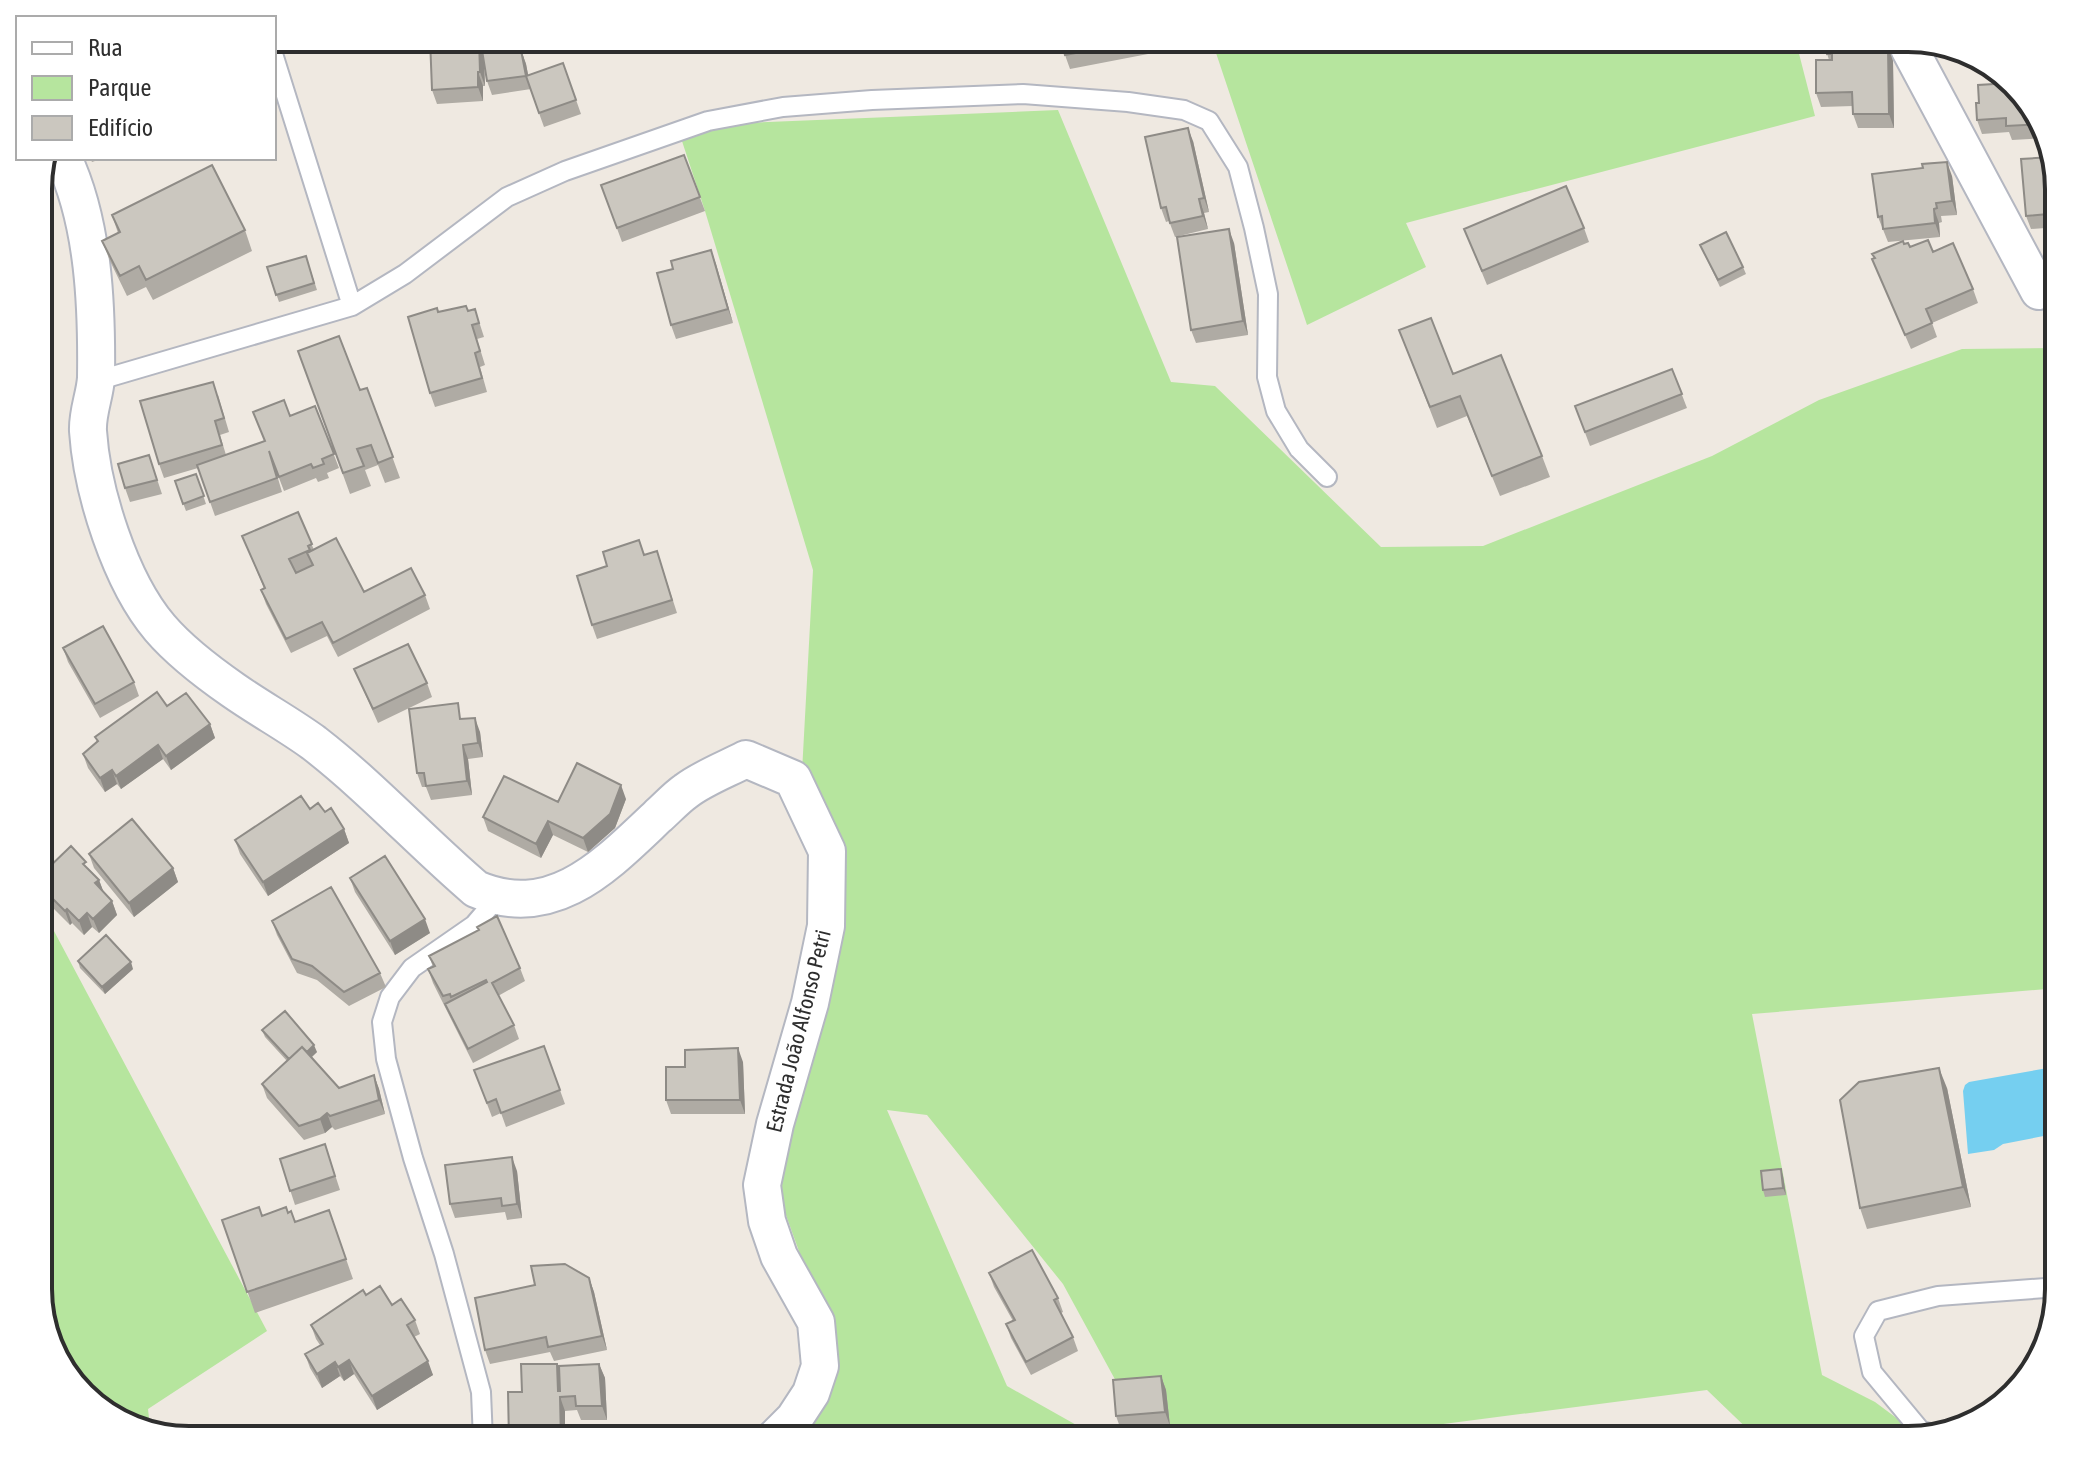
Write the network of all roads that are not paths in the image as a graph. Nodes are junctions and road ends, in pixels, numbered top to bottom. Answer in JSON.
{"nodes":[{"id":1,"x":1911,"y":52,"type":"edge"},
{"id":2,"x":276,"y":63,"type":"edge"},
{"id":3,"x":64,"y":160,"type":"edge"},
{"id":4,"x":2039,"y":291,"type":"dead end"},
{"id":5,"x":352,"y":306,"type":"junction"},
{"id":6,"x":96,"y":381,"type":"junction"},
{"id":7,"x":1327,"y":477,"type":"dead end"},
{"id":8,"x":497,"y":898,"type":"junction"},
{"id":9,"x":2045,"y":1288,"type":"edge"},
{"id":10,"x":482,"y":1426,"type":"edge"},
{"id":11,"x":787,"y":1426,"type":"edge"},
{"id":12,"x":1916,"y":1426,"type":"edge"}],
"edges":[{"from":1,"to":4,"type":"street"},
{"from":2,"to":5,"type":"lane"},
{"from":3,"to":6,"type":"street"},
{"from":5,"to":6,"type":"lane"},
{"from":5,"to":7,"type":"lane"},
{"from":6,"to":8,"type":"street"},
{"from":8,"to":10,"type":"lane"},
{"from":8,"to":11,"type":"street","name":"Estrada João Alfonso Petri"},
{"from":9,"to":12,"type":"lane"}]}
